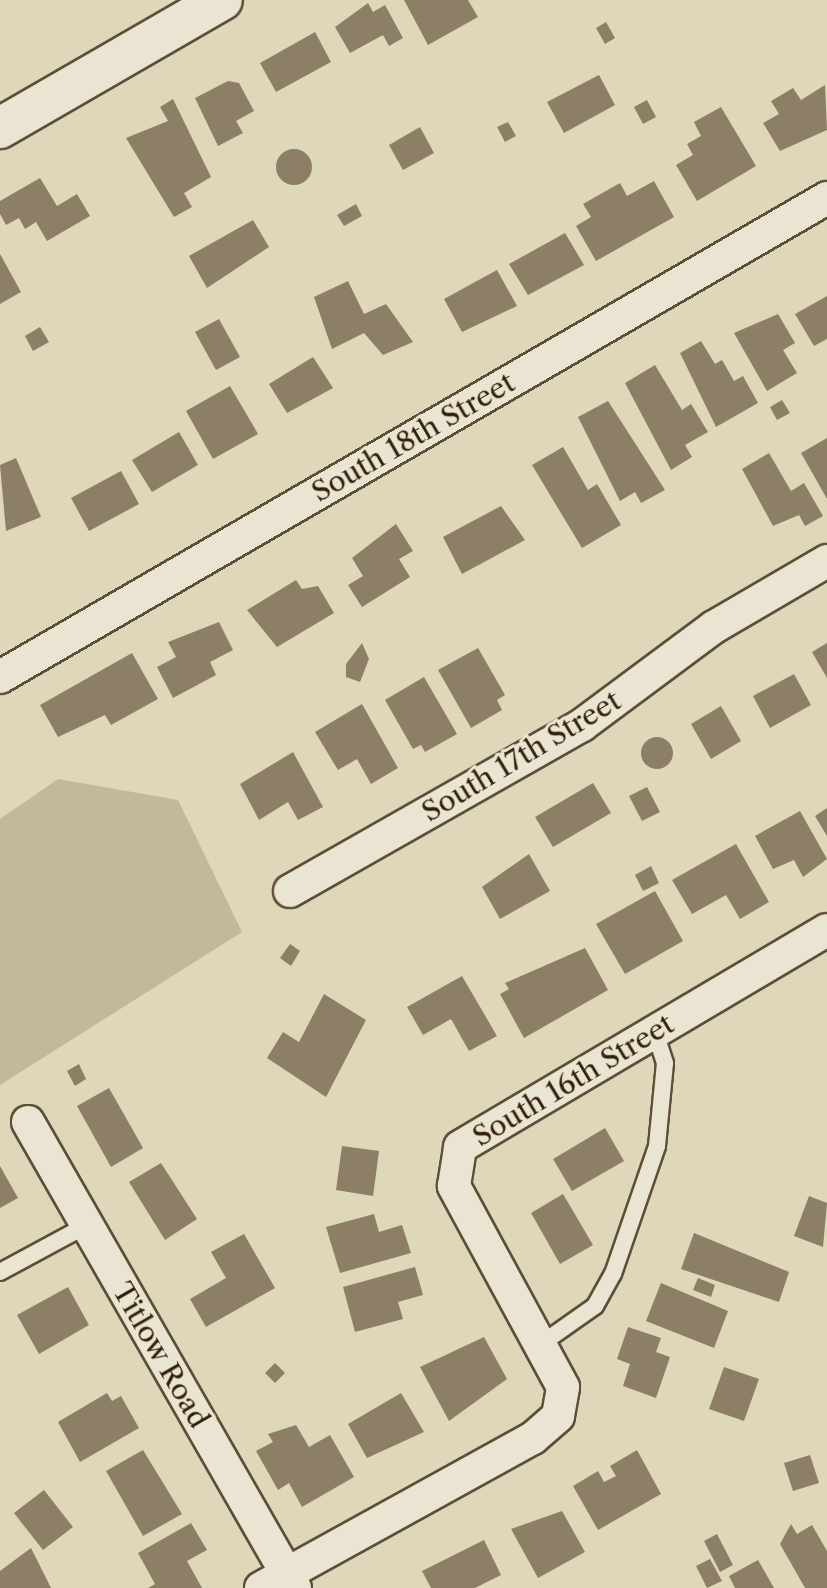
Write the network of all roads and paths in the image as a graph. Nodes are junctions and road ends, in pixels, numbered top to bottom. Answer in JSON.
{"nodes":[{"id":1,"x":213,"y":2,"type":"edge"},
{"id":2,"x":0,"y":128,"type":"edge"},
{"id":3,"x":827,"y":198,"type":"edge"},
{"id":4,"x":827,"y":561,"type":"edge"},
{"id":5,"x":0,"y":677,"type":"edge"},
{"id":6,"x":290,"y":891,"type":"dead end"},
{"id":7,"x":827,"y":930,"type":"edge"},
{"id":8,"x":655,"y":1032,"type":"junction"},
{"id":9,"x":28,"y":1122,"type":"dead end"},
{"id":10,"x":87,"y":1225,"type":"junction"},
{"id":11,"x":0,"y":1272,"type":"edge"},
{"id":12,"x":541,"y":1344,"type":"junction"},
{"id":13,"x":281,"y":1583,"type":"edge"}],
"edges":[{"from":1,"to":2,"type":"street"},
{"from":3,"to":5,"type":"street","name":"South 18th Street"},
{"from":4,"to":6,"type":"street","name":"South 17th Street"},
{"from":7,"to":8,"type":"street","name":"South 16th Street"},
{"from":8,"to":12,"type":"lane"},
{"from":8,"to":12,"type":"street","name":"South 16th Street"},
{"from":9,"to":10,"type":"street","name":"Titlow Road"},
{"from":10,"to":11,"type":"lane"},
{"from":10,"to":13,"type":"street","name":"Titlow Road"},
{"from":12,"to":13,"type":"street","name":"South 16th Street"}]}
